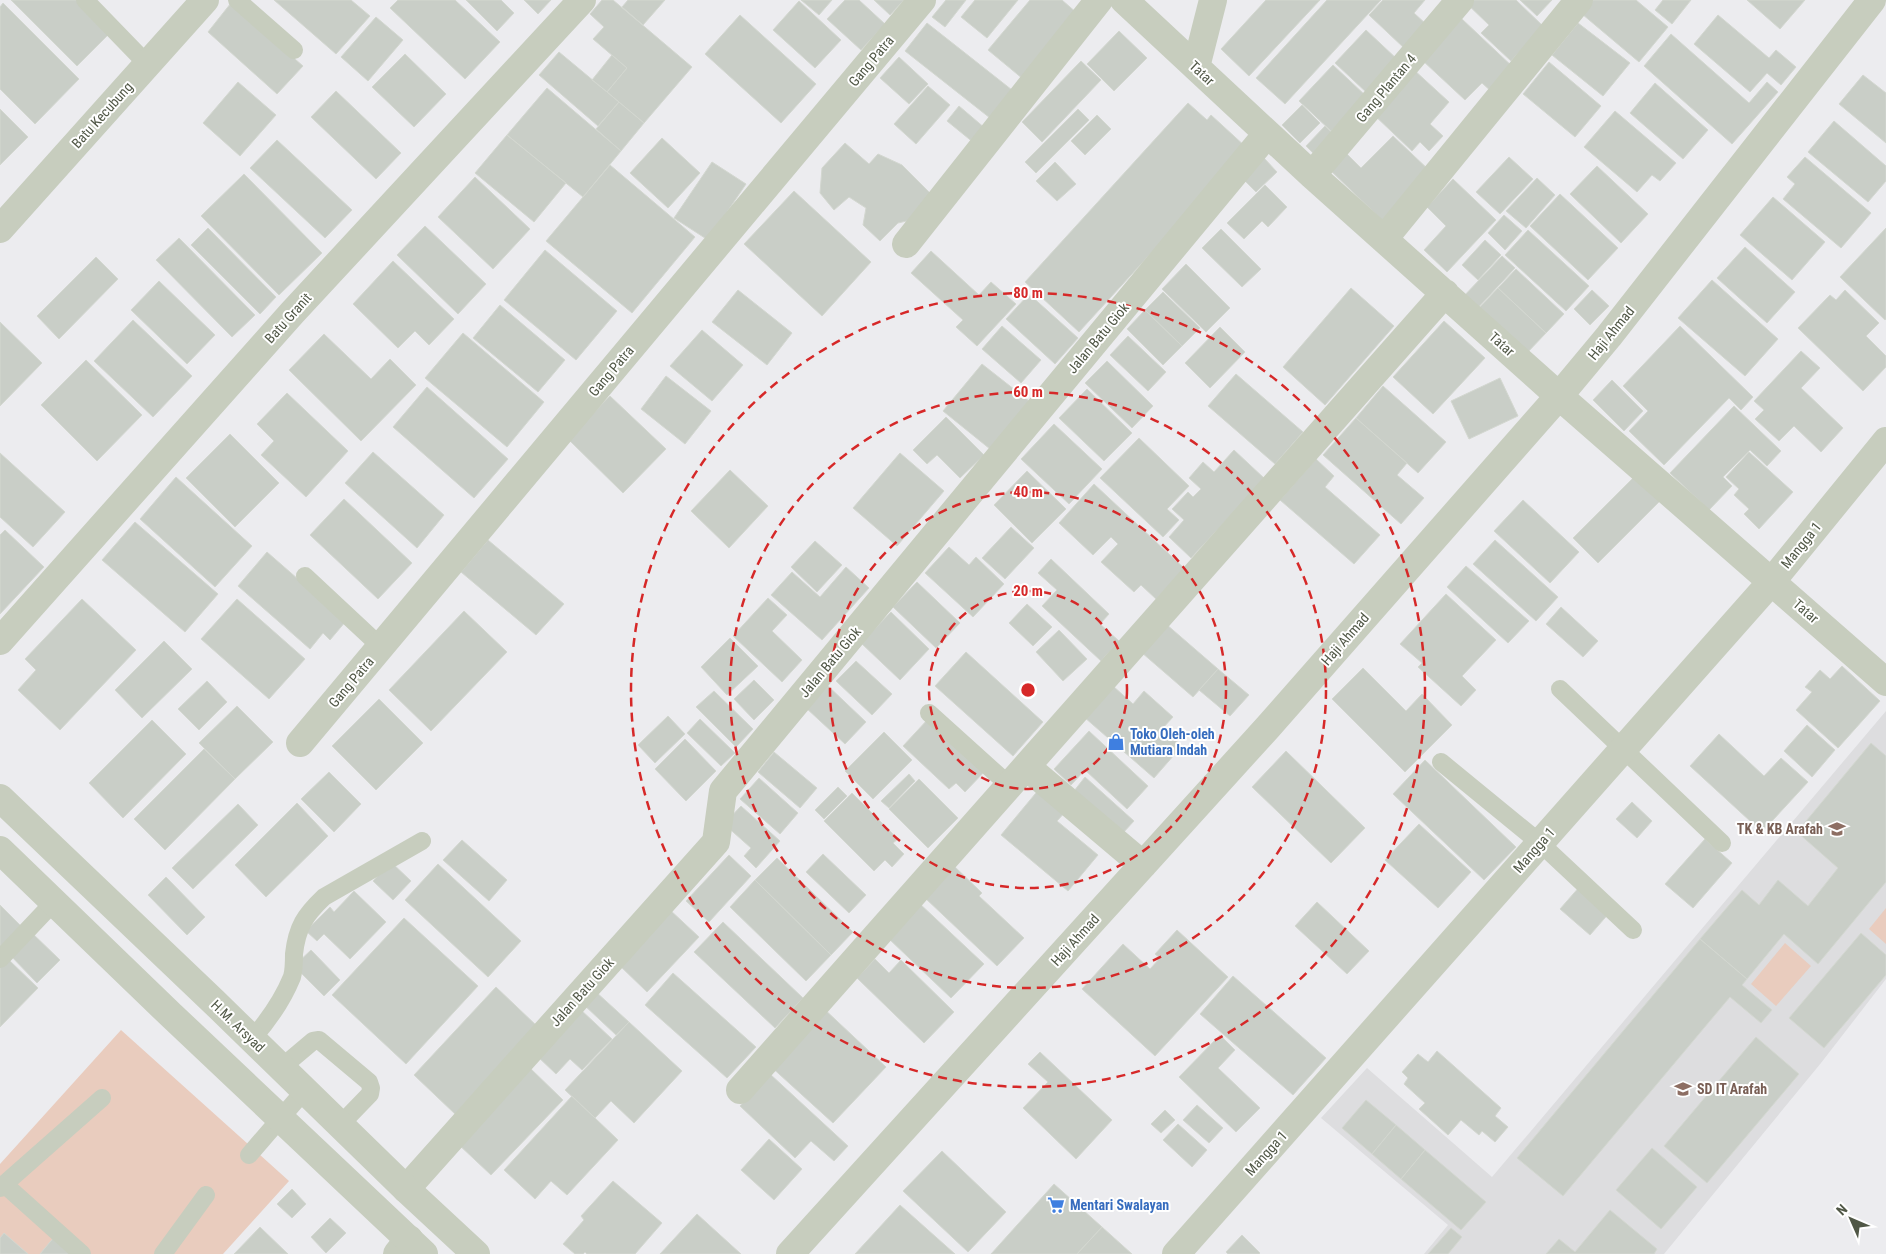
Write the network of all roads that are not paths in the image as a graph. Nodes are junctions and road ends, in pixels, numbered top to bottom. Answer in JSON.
{"nodes":[{"id":1,"x":85,"y":0,"type":"edge"},
{"id":2,"x":237,"y":0,"type":"edge"},
{"id":3,"x":582,"y":0,"type":"edge"},
{"id":4,"x":922,"y":0,"type":"edge"},
{"id":5,"x":1099,"y":0,"type":"edge"},
{"id":6,"x":1124,"y":0,"type":"edge"},
{"id":7,"x":1213,"y":0,"type":"edge"},
{"id":8,"x":1460,"y":0,"type":"edge"},
{"id":9,"x":1578,"y":0,"type":"edge"},
{"id":10,"x":1872,"y":0,"type":"edge"},
{"id":11,"x":199,"y":2,"type":"edge"},
{"id":12,"x":294,"y":50,"type":"dead end"},
{"id":13,"x":148,"y":64,"type":"junction"},
{"id":14,"x":1196,"y":67,"type":"junction"},
{"id":15,"x":1267,"y":134,"type":"junction"},
{"id":16,"x":1312,"y":175,"type":"junction"},
{"id":17,"x":0,"y":230,"type":"edge"},
{"id":18,"x":1384,"y":239,"type":"junction"},
{"id":19,"x":906,"y":244,"type":"dead end"},
{"id":20,"x":1446,"y":292,"type":"junction"},
{"id":21,"x":1560,"y":396,"type":"junction"},
{"id":22,"x":1886,"y":441,"type":"edge"},
{"id":23,"x":305,"y":576,"type":"dead end"},
{"id":24,"x":1772,"y":581,"type":"junction"},
{"id":25,"x":0,"y":641,"type":"edge"},
{"id":26,"x":380,"y":646,"type":"junction"},
{"id":27,"x":1886,"y":682,"type":"edge"},
{"id":28,"x":1560,"y":689,"type":"dead end"},
{"id":29,"x":928,"y":712,"type":"dead end"},
{"id":30,"x":300,"y":743,"type":"dead end"},
{"id":31,"x":1623,"y":750,"type":"junction"},
{"id":32,"x":1441,"y":762,"type":"dead end"},
{"id":33,"x":1019,"y":776,"type":"junction"},
{"id":34,"x":0,"y":798,"type":"edge"},
{"id":35,"x":422,"y":841,"type":"dead end"},
{"id":36,"x":1540,"y":843,"type":"junction"},
{"id":37,"x":1722,"y":843,"type":"dead end"},
{"id":38,"x":0,"y":850,"type":"edge"},
{"id":39,"x":1143,"y":865,"type":"junction"},
{"id":40,"x":54,"y":902,"type":"junction"},
{"id":41,"x":1633,"y":930,"type":"dead end"},
{"id":42,"x":0,"y":959,"type":"edge"},
{"id":43,"x":252,"y":1039,"type":"junction"},
{"id":44,"x":282,"y":1068,"type":"junction"},
{"id":45,"x":305,"y":1090,"type":"junction"},
{"id":46,"x":740,"y":1090,"type":"dead end"},
{"id":47,"x":102,"y":1098,"type":"dead end"},
{"id":48,"x":280,"y":1118,"type":"junction"},
{"id":49,"x":340,"y":1124,"type":"junction"},
{"id":50,"x":249,"y":1155,"type":"dead end"},
{"id":51,"x":2,"y":1186,"type":"edge"},
{"id":52,"x":406,"y":1189,"type":"junction"},
{"id":53,"x":206,"y":1194,"type":"dead end"},
{"id":54,"x":410,"y":1249,"type":"edge"},
{"id":55,"x":82,"y":1254,"type":"edge"},
{"id":56,"x":163,"y":1254,"type":"edge"},
{"id":57,"x":476,"y":1254,"type":"edge"},
{"id":58,"x":790,"y":1254,"type":"edge"},
{"id":59,"x":1176,"y":1254,"type":"edge"}],
"edges":[{"from":1,"to":13,"type":"lane"},
{"from":2,"to":12,"type":"lane"},
{"from":3,"to":25,"type":"street","name":"Batu Granit"},
{"from":4,"to":26,"type":"street","name":"Gang Patra"},
{"from":5,"to":19,"type":"street"},
{"from":6,"to":14,"type":"street","name":"Tatar"},
{"from":7,"to":14,"type":"street"},
{"from":8,"to":16,"type":"street","name":"Gang Plantan 4"},
{"from":9,"to":18,"type":"street"},
{"from":10,"to":21,"type":"street","name":"Haji Ahmad"},
{"from":11,"to":13,"type":"street","name":"Batu Kecubung"},
{"from":13,"to":17,"type":"street","name":"Batu Kecubung"},
{"from":14,"to":15,"type":"street","name":"Tatar"},
{"from":15,"to":16,"type":"street","name":"Tatar"},
{"from":15,"to":52,"type":"street","name":"Jalan Batu Giok"},
{"from":16,"to":18,"type":"street","name":"Tatar"},
{"from":18,"to":20,"type":"street","name":"Tatar"},
{"from":20,"to":21,"type":"street","name":"Tatar"},
{"from":20,"to":33,"type":"street"},
{"from":21,"to":24,"type":"street","name":"Tatar"},
{"from":21,"to":39,"type":"street","name":"Haji Ahmad"},
{"from":22,"to":24,"type":"street","name":"Mangga 1"},
{"from":23,"to":26,"type":"lane"},
{"from":24,"to":27,"type":"street","name":"Tatar"},
{"from":24,"to":31,"type":"street","name":"Mangga 1"},
{"from":26,"to":30,"type":"street","name":"Gang Patra"},
{"from":28,"to":31,"type":"lane"},
{"from":29,"to":33,"type":"lane"},
{"from":31,"to":36,"type":"street","name":"Mangga 1"},
{"from":31,"to":37,"type":"lane"},
{"from":32,"to":36,"type":"lane"},
{"from":33,"to":39,"type":"street"},
{"from":33,"to":46,"type":"street"},
{"from":34,"to":43,"type":"street","name":"H.M. Arsyad"},
{"from":35,"to":43,"type":"lane"},
{"from":36,"to":41,"type":"lane"},
{"from":36,"to":59,"type":"street","name":"Mangga 1"},
{"from":38,"to":40,"type":"street"},
{"from":39,"to":58,"type":"street","name":"Haji Ahmad"},
{"from":40,"to":42,"type":"lane"},
{"from":40,"to":48,"type":"street"},
{"from":43,"to":44,"type":"street","name":"H.M. Arsyad"},
{"from":44,"to":45,"type":"street","name":"H.M. Arsyad"},
{"from":44,"to":49,"type":"lane"},
{"from":45,"to":48,"type":"lane"},
{"from":45,"to":49,"type":"street","name":"H.M. Arsyad"},
{"from":47,"to":51,"type":"lane"},
{"from":48,"to":50,"type":"lane"},
{"from":48,"to":54,"type":"street"},
{"from":49,"to":52,"type":"street","name":"H.M. Arsyad"},
{"from":51,"to":55,"type":"lane"},
{"from":52,"to":57,"type":"street","name":"H.M. Arsyad"},
{"from":53,"to":56,"type":"lane"}]}
